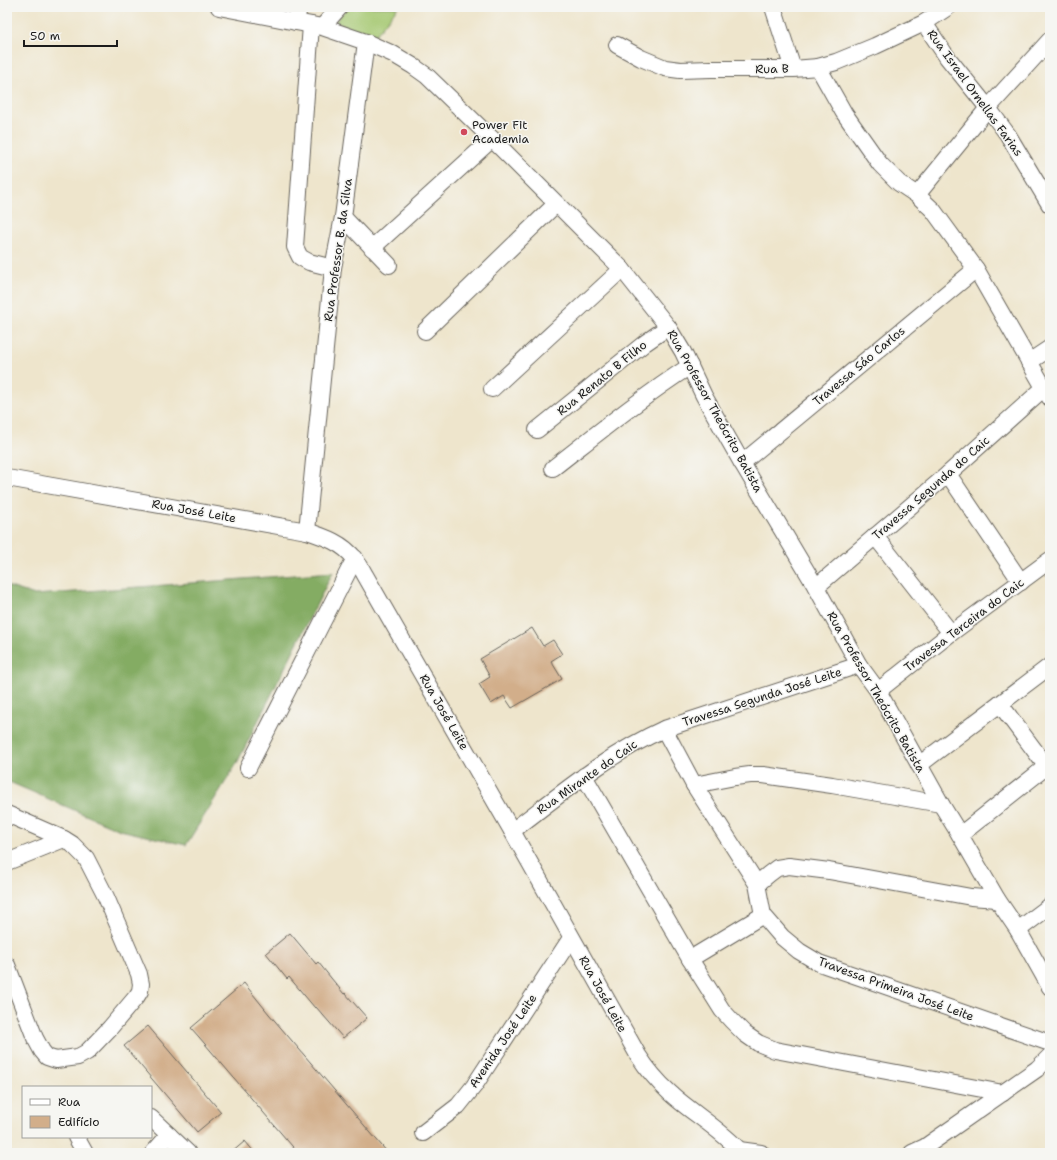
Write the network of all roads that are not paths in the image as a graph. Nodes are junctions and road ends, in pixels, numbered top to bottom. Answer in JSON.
{"nodes":[{"id":1,"x":219,"y":7,"type":"edge"},
{"id":2,"x":340,"y":7,"type":"edge"},
{"id":3,"x":773,"y":7,"type":"edge"},
{"id":4,"x":934,"y":13,"type":"edge"},
{"id":5,"x":307,"y":20,"type":"edge"},
{"id":6,"x":1050,"y":40,"type":"edge"},
{"id":7,"x":366,"y":42,"type":"junction"},
{"id":8,"x":617,"y":45,"type":"dead end"},
{"id":9,"x":818,"y":67,"type":"junction"},
{"id":10,"x":793,"y":69,"type":"junction"},
{"id":11,"x":988,"y":108,"type":"junction"},
{"id":12,"x":492,"y":139,"type":"junction"},
{"id":13,"x":917,"y":195,"type":"junction"},
{"id":14,"x":556,"y":204,"type":"junction"},
{"id":15,"x":1050,"y":205,"type":"edge"},
{"id":16,"x":343,"y":217,"type":"junction"},
{"id":17,"x":372,"y":248,"type":"junction"},
{"id":18,"x":389,"y":265,"type":"dead end"},
{"id":19,"x":333,"y":268,"type":"junction"},
{"id":20,"x":976,"y":269,"type":"junction"},
{"id":21,"x":622,"y":270,"type":"junction"},
{"id":22,"x":668,"y":327,"type":"junction"},
{"id":23,"x":425,"y":331,"type":"dead end"},
{"id":24,"x":1050,"y":348,"type":"edge"},
{"id":25,"x":1029,"y":362,"type":"junction"},
{"id":26,"x":690,"y":366,"type":"junction"},
{"id":27,"x":492,"y":390,"type":"dead end"},
{"id":28,"x":1047,"y":393,"type":"edge"},
{"id":29,"x":538,"y":430,"type":"dead end"},
{"id":30,"x":742,"y":463,"type":"junction"},
{"id":31,"x":553,"y":468,"type":"dead end"},
{"id":32,"x":948,"y":474,"type":"junction"},
{"id":33,"x":7,"y":478,"type":"edge"},
{"id":34,"x":307,"y":531,"type":"junction"},
{"id":35,"x":875,"y":536,"type":"junction"},
{"id":36,"x":355,"y":558,"type":"junction"},
{"id":37,"x":1050,"y":560,"type":"edge"},
{"id":38,"x":1021,"y":582,"type":"junction"},
{"id":39,"x":816,"y":587,"type":"junction"},
{"id":40,"x":951,"y":633,"type":"junction"},
{"id":41,"x":860,"y":665,"type":"junction"},
{"id":42,"x":1050,"y":666,"type":"edge"},
{"id":43,"x":878,"y":691,"type":"junction"},
{"id":44,"x":1000,"y":704,"type":"junction"},
{"id":45,"x":664,"y":729,"type":"junction"},
{"id":46,"x":919,"y":765,"type":"junction"},
{"id":47,"x":248,"y":768,"type":"dead end"},
{"id":48,"x":584,"y":776,"type":"junction"},
{"id":49,"x":694,"y":785,"type":"junction"},
{"id":50,"x":941,"y":804,"type":"junction"},
{"id":51,"x":7,"y":814,"type":"edge"},
{"id":52,"x":512,"y":831,"type":"junction"},
{"id":53,"x":960,"y":835,"type":"junction"},
{"id":54,"x":64,"y":839,"type":"junction"},
{"id":55,"x":7,"y":862,"type":"edge"},
{"id":56,"x":757,"y":884,"type":"junction"},
{"id":57,"x":997,"y":899,"type":"junction"},
{"id":58,"x":1050,"y":906,"type":"edge"},
{"id":59,"x":763,"y":915,"type":"junction"},
{"id":60,"x":1018,"y":930,"type":"junction"},
{"id":61,"x":571,"y":938,"type":"junction"},
{"id":62,"x":690,"y":959,"type":"junction"},
{"id":63,"x":7,"y":965,"type":"edge"},
{"id":64,"x":1050,"y":986,"type":"edge"},
{"id":65,"x":1050,"y":1043,"type":"edge"},
{"id":66,"x":1050,"y":1056,"type":"edge"},
{"id":67,"x":1003,"y":1093,"type":"junction"},
{"id":68,"x":152,"y":1119,"type":"edge"},
{"id":69,"x":423,"y":1133,"type":"dead end"},
{"id":70,"x":169,"y":1135,"type":"junction"},
{"id":71,"x":77,"y":1138,"type":"edge"},
{"id":72,"x":740,"y":1152,"type":"edge"},
{"id":73,"x":85,"y":1153,"type":"edge"},
{"id":74,"x":153,"y":1153,"type":"edge"},
{"id":75,"x":188,"y":1153,"type":"edge"},
{"id":76,"x":761,"y":1153,"type":"edge"},
{"id":77,"x":912,"y":1153,"type":"edge"}],
"edges":[{"from":1,"to":5,"type":"street","name":"Rua Professor Theócrito Batista"},
{"from":2,"to":5,"type":"street"},
{"from":3,"to":10,"type":"street"},
{"from":4,"to":9,"type":"street","name":"Rua B"},
{"from":4,"to":11,"type":"street","name":"Rua Israel Ornellas Farias"},
{"from":5,"to":7,"type":"street","name":"Rua Professor Theócrito Batista"},
{"from":5,"to":19,"type":"street"},
{"from":6,"to":11,"type":"street"},
{"from":7,"to":12,"type":"street","name":"Rua Professor Theócrito Batista"},
{"from":7,"to":16,"type":"street","name":"Rua Professor B. da Silva"},
{"from":8,"to":10,"type":"street","name":"Rua B"},
{"from":9,"to":10,"type":"street","name":"Rua B"},
{"from":9,"to":13,"type":"street"},
{"from":11,"to":13,"type":"street"},
{"from":11,"to":15,"type":"street","name":"Rua Israel Ornellas Farias"},
{"from":12,"to":14,"type":"street","name":"Rua Professor Theócrito Batista"},
{"from":12,"to":17,"type":"street"},
{"from":13,"to":20,"type":"street"},
{"from":14,"to":21,"type":"street","name":"Rua Professor Theócrito Batista"},
{"from":14,"to":23,"type":"street"},
{"from":16,"to":17,"type":"street"},
{"from":16,"to":19,"type":"street","name":"Rua Professor B. da Silva"},
{"from":17,"to":18,"type":"street"},
{"from":19,"to":34,"type":"street","name":"Rua Professor B. da Silva"},
{"from":20,"to":25,"type":"street"},
{"from":20,"to":30,"type":"street","name":"Travessa Sáo Carlos"},
{"from":21,"to":22,"type":"street","name":"Rua Professor Theócrito Batista"},
{"from":21,"to":27,"type":"street"},
{"from":22,"to":26,"type":"street","name":"Rua Professor Theócrito Batista"},
{"from":22,"to":29,"type":"street","name":"Rua Renato B Filho"},
{"from":24,"to":25,"type":"street"},
{"from":25,"to":28,"type":"street"},
{"from":26,"to":30,"type":"street","name":"Rua Professor Theócrito Batista"},
{"from":26,"to":31,"type":"street"},
{"from":28,"to":32,"type":"street","name":"Travessa Segunda do Caic"},
{"from":30,"to":39,"type":"street","name":"Rua Professor Theócrito Batista"},
{"from":32,"to":35,"type":"street","name":"Travessa Segunda do Caic"},
{"from":32,"to":38,"type":"street"},
{"from":33,"to":34,"type":"street","name":"Rua José Leite"},
{"from":34,"to":36,"type":"street","name":"Rua José Leite"},
{"from":35,"to":39,"type":"street","name":"Travessa Segunda do Caic"},
{"from":35,"to":40,"type":"street"},
{"from":36,"to":47,"type":"street"},
{"from":36,"to":52,"type":"street","name":"Rua José Leite"},
{"from":37,"to":38,"type":"street","name":"Travessa Terceira do Caic"},
{"from":38,"to":40,"type":"street","name":"Travessa Terceira do Caic"},
{"from":39,"to":41,"type":"street","name":"Rua Professor Theócrito Batista"},
{"from":40,"to":43,"type":"street","name":"Travessa Terceira do Caic"},
{"from":41,"to":43,"type":"street","name":"Rua Professor Theócrito Batista"},
{"from":41,"to":45,"type":"street","name":"Travessa Segunda José Leite"},
{"from":42,"to":44,"type":"street"},
{"from":43,"to":46,"type":"street","name":"Rua Professor Theócrito Batista"},
{"from":44,"to":46,"type":"street"},
{"from":44,"to":53,"type":"street"},
{"from":45,"to":48,"type":"street","name":"Rua Mirante do Caic"},
{"from":45,"to":49,"type":"street","name":"Travessa Primeira José Leite"},
{"from":46,"to":50,"type":"street","name":"Rua Professor Theócrito Batista"},
{"from":48,"to":52,"type":"street","name":"Rua Mirante do Caic"},
{"from":48,"to":62,"type":"street"},
{"from":49,"to":50,"type":"street"},
{"from":49,"to":56,"type":"street","name":"Travessa Primeira José Leite"},
{"from":50,"to":53,"type":"street","name":"Rua Professor Theócrito Batista"},
{"from":51,"to":54,"type":"street"},
{"from":52,"to":61,"type":"street","name":"Rua José Leite"},
{"from":53,"to":57,"type":"street","name":"Rua Professor Theócrito Batista"},
{"from":54,"to":55,"type":"street"},
{"from":54,"to":63,"type":"street"},
{"from":56,"to":57,"type":"street"},
{"from":56,"to":59,"type":"street","name":"Travessa Primeira José Leite"},
{"from":57,"to":60,"type":"street","name":"Rua Professor Theócrito Batista"},
{"from":58,"to":60,"type":"street"},
{"from":59,"to":62,"type":"street"},
{"from":59,"to":65,"type":"street","name":"Travessa Primeira José Leite"},
{"from":60,"to":64,"type":"street","name":"Rua Professor Theócrito Batista"},
{"from":61,"to":69,"type":"street","name":"Avenida José Leite"},
{"from":61,"to":72,"type":"street","name":"Rua José Leite"},
{"from":62,"to":67,"type":"street"},
{"from":66,"to":67,"type":"street"},
{"from":67,"to":77,"type":"street"},
{"from":68,"to":70,"type":"street"},
{"from":70,"to":74,"type":"street"},
{"from":70,"to":75,"type":"street"},
{"from":71,"to":73,"type":"street"},
{"from":72,"to":76,"type":"street"}]}
